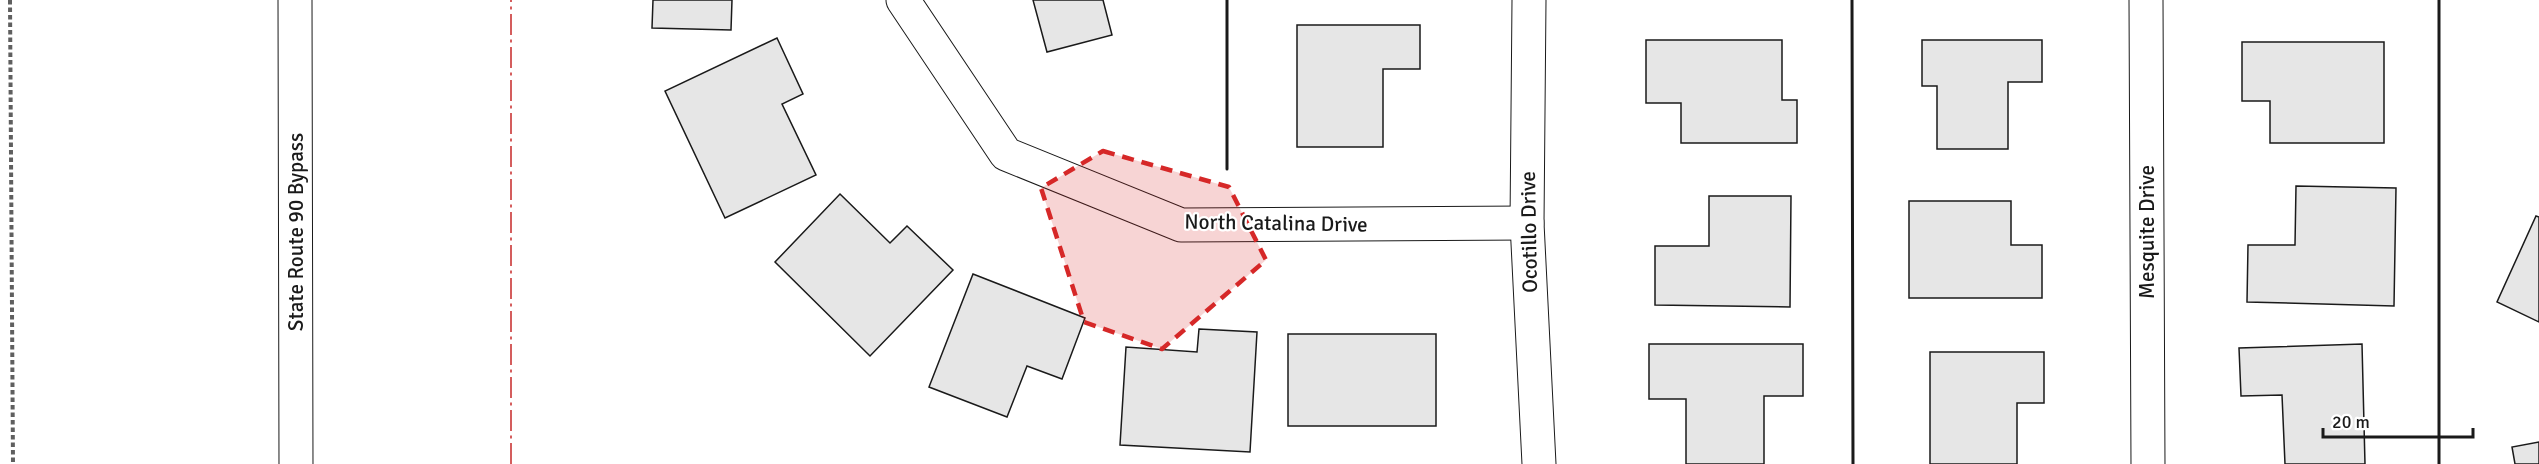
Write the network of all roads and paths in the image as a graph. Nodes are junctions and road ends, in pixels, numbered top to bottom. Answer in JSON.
{"nodes":[{"id":1,"x":10,"y":0,"type":"edge"},
{"id":2,"x":295,"y":0,"type":"edge"},
{"id":3,"x":903,"y":0,"type":"edge"},
{"id":4,"x":1529,"y":0,"type":"edge"},
{"id":5,"x":2146,"y":0,"type":"edge"},
{"id":6,"x":1527,"y":223,"type":"junction"},
{"id":7,"x":13,"y":464,"type":"edge"},
{"id":8,"x":296,"y":464,"type":"edge"},
{"id":9,"x":1539,"y":464,"type":"edge"},
{"id":10,"x":2148,"y":464,"type":"edge"}],
"edges":[{"from":1,"to":7,"type":"path"},
{"from":2,"to":8,"type":"main road","name":"State Route 90 Bypass"},
{"from":3,"to":6,"type":"main road","name":"North Catalina Drive"},
{"from":4,"to":6,"type":"main road","name":"Ocotillo Drive"},
{"from":5,"to":10,"type":"main road","name":"Mesquite Drive"},
{"from":6,"to":9,"type":"main road","name":"Ocotillo Drive"}]}
